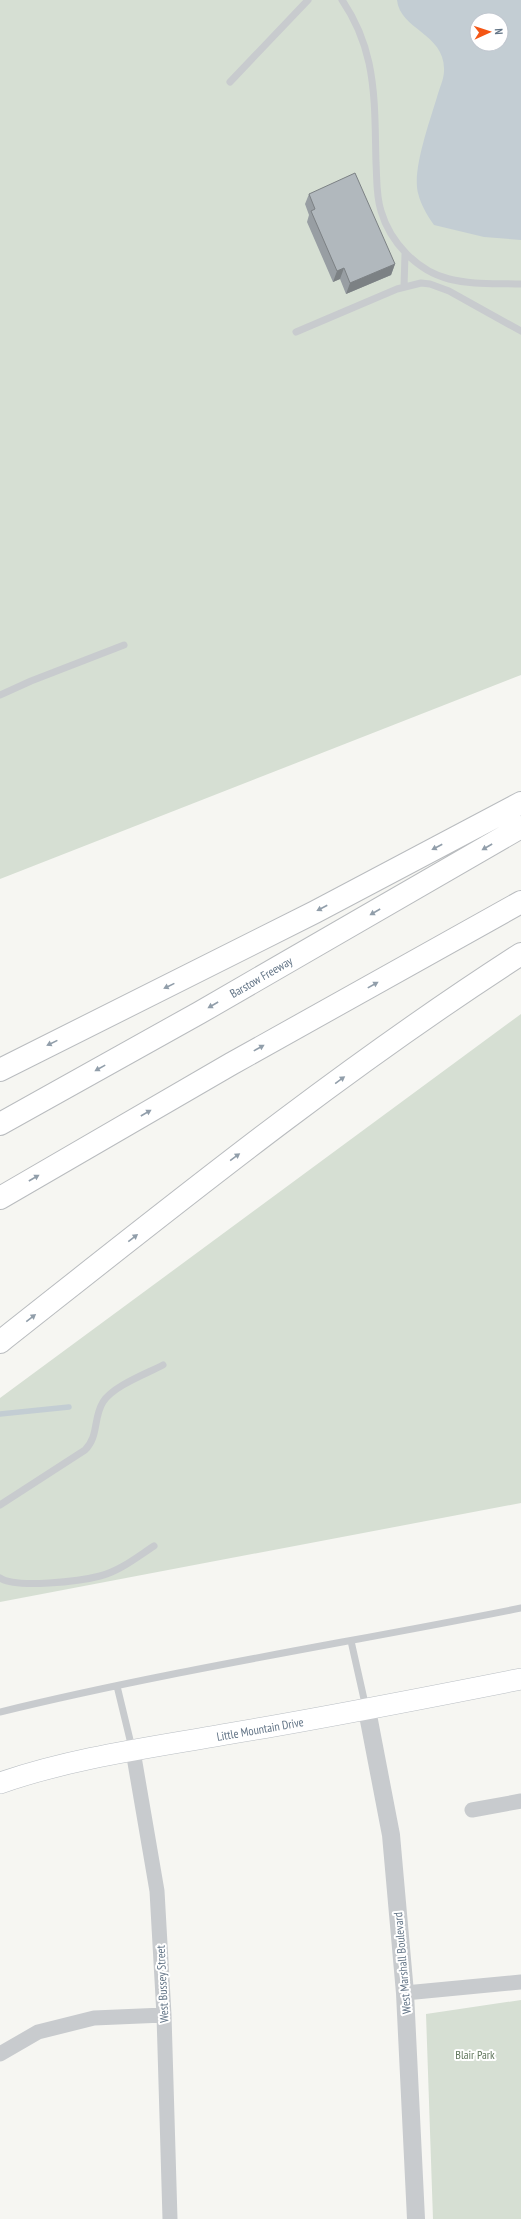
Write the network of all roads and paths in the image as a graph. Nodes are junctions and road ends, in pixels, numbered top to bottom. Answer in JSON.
{"nodes":[{"id":1,"x":308,"y":0,"type":"edge"},
{"id":2,"x":342,"y":0,"type":"edge"},
{"id":3,"x":230,"y":82,"type":"dead end"},
{"id":4,"x":405,"y":254,"type":"junction"},
{"id":5,"x":521,"y":284,"type":"edge"},
{"id":6,"x":404,"y":287,"type":"junction"},
{"id":7,"x":521,"y":331,"type":"edge"},
{"id":8,"x":296,"y":332,"type":"dead end"},
{"id":9,"x":124,"y":645,"type":"dead end"},
{"id":10,"x":0,"y":695,"type":"edge"},
{"id":11,"x":521,"y":803,"type":"edge"},
{"id":12,"x":521,"y":828,"type":"edge"},
{"id":13,"x":521,"y":902,"type":"edge"},
{"id":14,"x":521,"y":954,"type":"edge"},
{"id":15,"x":0,"y":1070,"type":"edge"},
{"id":16,"x":0,"y":1124,"type":"edge"},
{"id":17,"x":0,"y":1198,"type":"edge"},
{"id":18,"x":0,"y":1342,"type":"edge"},
{"id":19,"x":163,"y":1365,"type":"dead end"},
{"id":20,"x":0,"y":1505,"type":"edge"},
{"id":21,"x":154,"y":1546,"type":"dead end"},
{"id":22,"x":0,"y":1578,"type":"edge"},
{"id":23,"x":521,"y":1608,"type":"edge"},
{"id":24,"x":351,"y":1641,"type":"junction"},
{"id":25,"x":521,"y":1679,"type":"edge"},
{"id":26,"x":117,"y":1686,"type":"junction"},
{"id":27,"x":367,"y":1710,"type":"junction"},
{"id":28,"x":0,"y":1712,"type":"edge"},
{"id":29,"x":133,"y":1751,"type":"junction"},
{"id":30,"x":0,"y":1783,"type":"edge"},
{"id":31,"x":521,"y":1801,"type":"edge"},
{"id":32,"x":472,"y":1810,"type":"dead end"},
{"id":33,"x":521,"y":1982,"type":"edge"},
{"id":34,"x":405,"y":1993,"type":"junction"},
{"id":35,"x":164,"y":2015,"type":"junction"},
{"id":36,"x":0,"y":2054,"type":"edge"},
{"id":37,"x":170,"y":2219,"type":"edge"},
{"id":38,"x":416,"y":2219,"type":"edge"}],
"edges":[{"from":1,"to":3,"type":"lane"},
{"from":2,"to":4,"type":"lane"},
{"from":4,"to":5,"type":"lane"},
{"from":4,"to":6,"type":"lane"},
{"from":6,"to":7,"type":"lane"},
{"from":6,"to":8,"type":"lane"},
{"from":9,"to":10,"type":"lane"},
{"from":11,"to":15,"type":"highway","one_way":true},
{"from":12,"to":16,"type":"highway","name":"Barstow Freeway","one_way":true},
{"from":17,"to":13,"type":"highway","one_way":true},
{"from":18,"to":14,"type":"highway","one_way":true},
{"from":19,"to":20,"type":"lane"},
{"from":21,"to":22,"type":"lane"},
{"from":23,"to":24,"type":"lane"},
{"from":24,"to":26,"type":"lane"},
{"from":24,"to":27,"type":"lane"},
{"from":25,"to":27,"type":"main road","name":"Little Mountain Drive"},
{"from":26,"to":28,"type":"lane"},
{"from":26,"to":29,"type":"lane"},
{"from":27,"to":29,"type":"main road","name":"Little Mountain Drive"},
{"from":27,"to":34,"type":"street","name":"West Marshall Boulevard"},
{"from":29,"to":30,"type":"main road","name":"Little Mountain Drive"},
{"from":29,"to":35,"type":"street","name":"West Bussey Street"},
{"from":31,"to":32,"type":"street"},
{"from":33,"to":34,"type":"street"},
{"from":34,"to":38,"type":"street","name":"West Marshall Boulevard"},
{"from":35,"to":36,"type":"street"},
{"from":35,"to":37,"type":"street","name":"West Bussey Street"}]}
